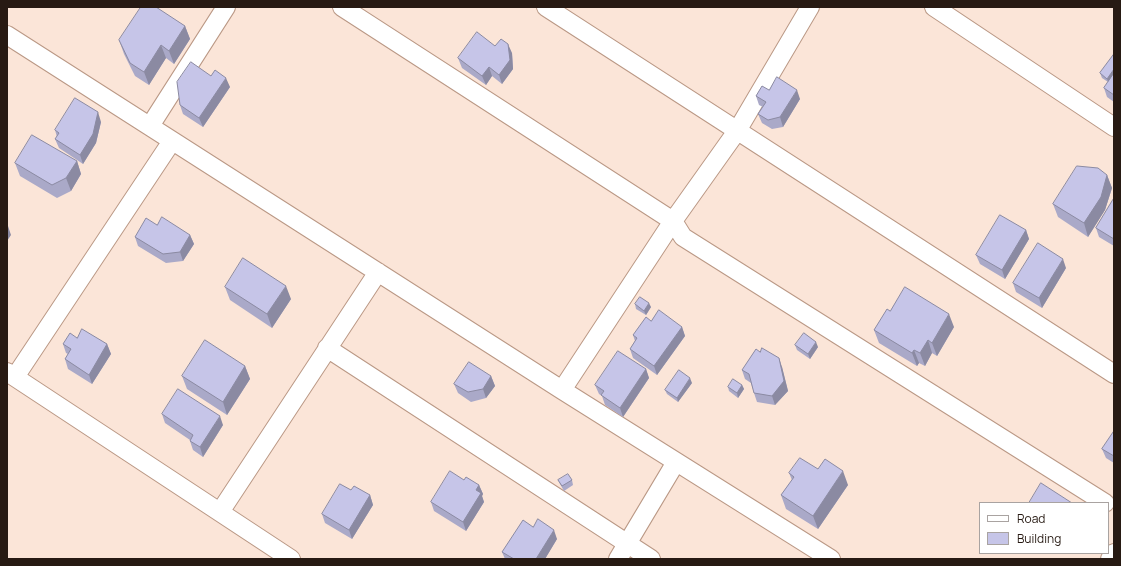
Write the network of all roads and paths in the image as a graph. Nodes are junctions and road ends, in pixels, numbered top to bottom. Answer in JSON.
{"nodes":[{"id":1,"x":226,"y":7,"type":"edge"},
{"id":2,"x":342,"y":7,"type":"edge"},
{"id":3,"x":546,"y":7,"type":"edge"},
{"id":4,"x":810,"y":7,"type":"edge"},
{"id":5,"x":934,"y":7,"type":"edge"},
{"id":6,"x":7,"y":35,"type":"edge"},
{"id":7,"x":150,"y":126,"type":"junction"},
{"id":8,"x":1114,"y":127,"type":"edge"},
{"id":9,"x":737,"y":131,"type":"junction"},
{"id":10,"x":172,"y":141,"type":"junction"},
{"id":11,"x":673,"y":221,"type":"junction"},
{"id":12,"x":378,"y":272,"type":"junction"},
{"id":13,"x":327,"y":348,"type":"junction"},
{"id":14,"x":11,"y":374,"type":"edge"},
{"id":15,"x":1114,"y":374,"type":"edge"},
{"id":16,"x":562,"y":390,"type":"junction"},
{"id":17,"x":676,"y":462,"type":"junction"},
{"id":18,"x":1103,"y":502,"type":"edge"},
{"id":19,"x":220,"y":512,"type":"junction"},
{"id":20,"x":623,"y":551,"type":"edge"},
{"id":21,"x":1114,"y":553,"type":"edge"},
{"id":22,"x":291,"y":559,"type":"edge"},
{"id":23,"x":650,"y":559,"type":"edge"},
{"id":24,"x":831,"y":559,"type":"edge"},
{"id":25,"x":1110,"y":559,"type":"edge"}],
"edges":[{"from":1,"to":7,"type":"street"},
{"from":2,"to":11,"type":"street"},
{"from":3,"to":9,"type":"street"},
{"from":4,"to":9,"type":"street"},
{"from":5,"to":8,"type":"street"},
{"from":6,"to":7,"type":"street"},
{"from":7,"to":10,"type":"street"},
{"from":9,"to":11,"type":"street"},
{"from":9,"to":15,"type":"street"},
{"from":10,"to":12,"type":"street"},
{"from":10,"to":14,"type":"street"},
{"from":11,"to":16,"type":"street"},
{"from":11,"to":18,"type":"street"},
{"from":12,"to":13,"type":"street"},
{"from":12,"to":16,"type":"street"},
{"from":13,"to":19,"type":"street"},
{"from":13,"to":20,"type":"street"},
{"from":14,"to":19,"type":"street"},
{"from":16,"to":17,"type":"street"},
{"from":17,"to":20,"type":"street"},
{"from":17,"to":24,"type":"street"},
{"from":19,"to":22,"type":"street"},
{"from":20,"to":23,"type":"street"},
{"from":21,"to":25,"type":"street"}]}
